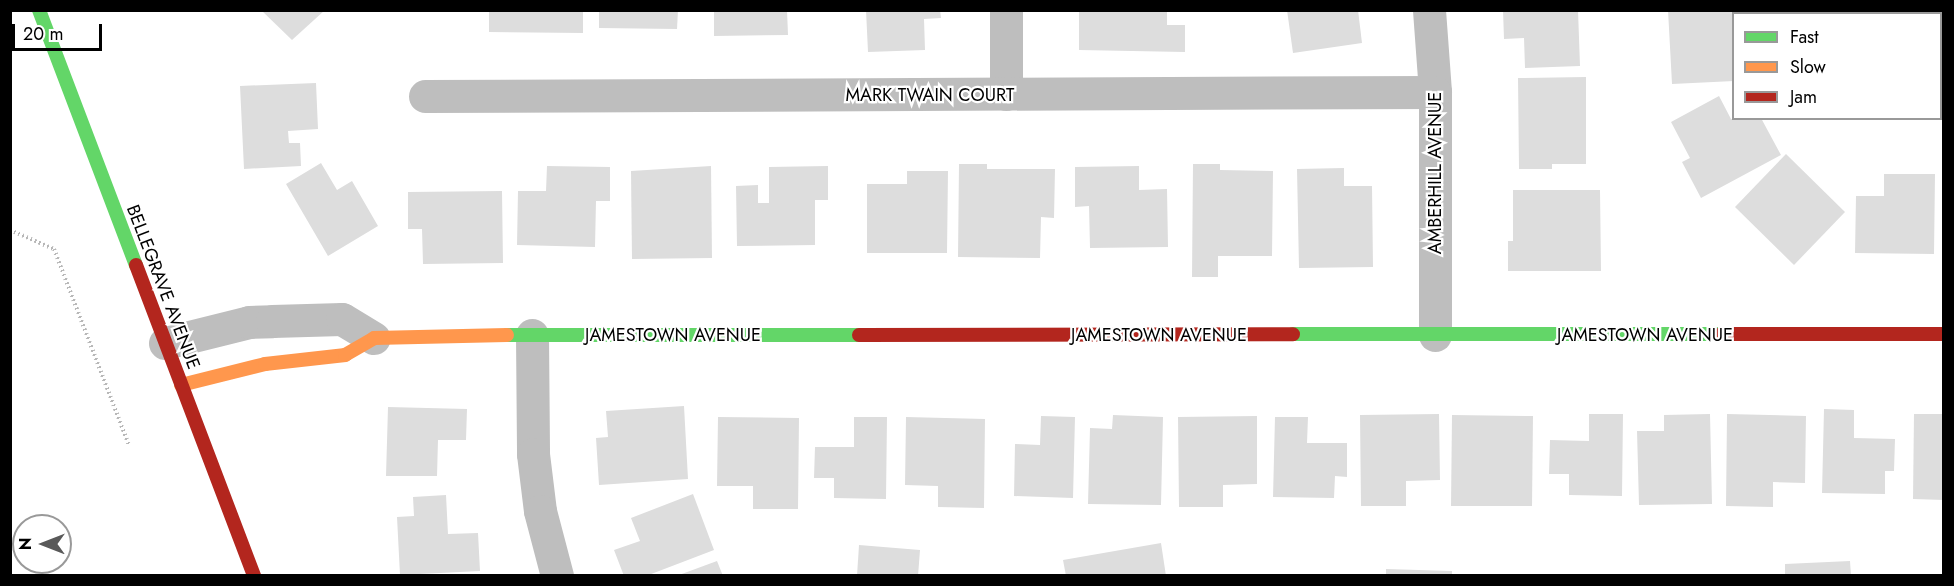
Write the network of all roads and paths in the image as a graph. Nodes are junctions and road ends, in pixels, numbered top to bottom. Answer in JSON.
{"nodes":[{"id":1,"x":39,"y":10,"type":"edge"},
{"id":2,"x":1006,"y":10,"type":"edge"},
{"id":3,"x":1429,"y":10,"type":"edge"},
{"id":4,"x":1435,"y":92,"type":"junction"},
{"id":5,"x":1006,"y":94,"type":"junction"},
{"id":6,"x":425,"y":96,"type":"dead end"},
{"id":7,"x":10,"y":230,"type":"edge"},
{"id":8,"x":1944,"y":334,"type":"edge"},
{"id":9,"x":532,"y":335,"type":"junction"},
{"id":10,"x":1435,"y":335,"type":"junction"},
{"id":11,"x":374,"y":338,"type":"junction"},
{"id":12,"x":165,"y":343,"type":"junction"},
{"id":13,"x":182,"y":385,"type":"junction"},
{"id":14,"x":129,"y":445,"type":"dead end"},
{"id":15,"x":254,"y":576,"type":"edge"},
{"id":16,"x":556,"y":576,"type":"edge"}],
"edges":[{"from":1,"to":12,"type":"street","name":"BELLEGRAVE AVENUE"},
{"from":2,"to":5,"type":"street"},
{"from":3,"to":4,"type":"street","name":"AMBERHILL AVENUE"},
{"from":4,"to":5,"type":"street","name":"MARK TWAIN COURT"},
{"from":4,"to":10,"type":"street","name":"AMBERHILL AVENUE"},
{"from":5,"to":6,"type":"street","name":"MARK TWAIN COURT"},
{"from":7,"to":14,"type":"path"},
{"from":8,"to":10,"type":"street","name":"JAMESTOWN AVENUE"},
{"from":9,"to":10,"type":"street","name":"JAMESTOWN AVENUE"},
{"from":9,"to":11,"type":"street","name":"JAMESTOWN AVENUE"},
{"from":9,"to":16,"type":"street"},
{"from":11,"to":12,"type":"street"},
{"from":11,"to":13,"type":"street","name":"JAMESTOWN AVENUE"},
{"from":12,"to":13,"type":"street","name":"BELLEGRAVE AVENUE"},
{"from":13,"to":15,"type":"street","name":"BELLEGRAVE AVENUE"}]}
